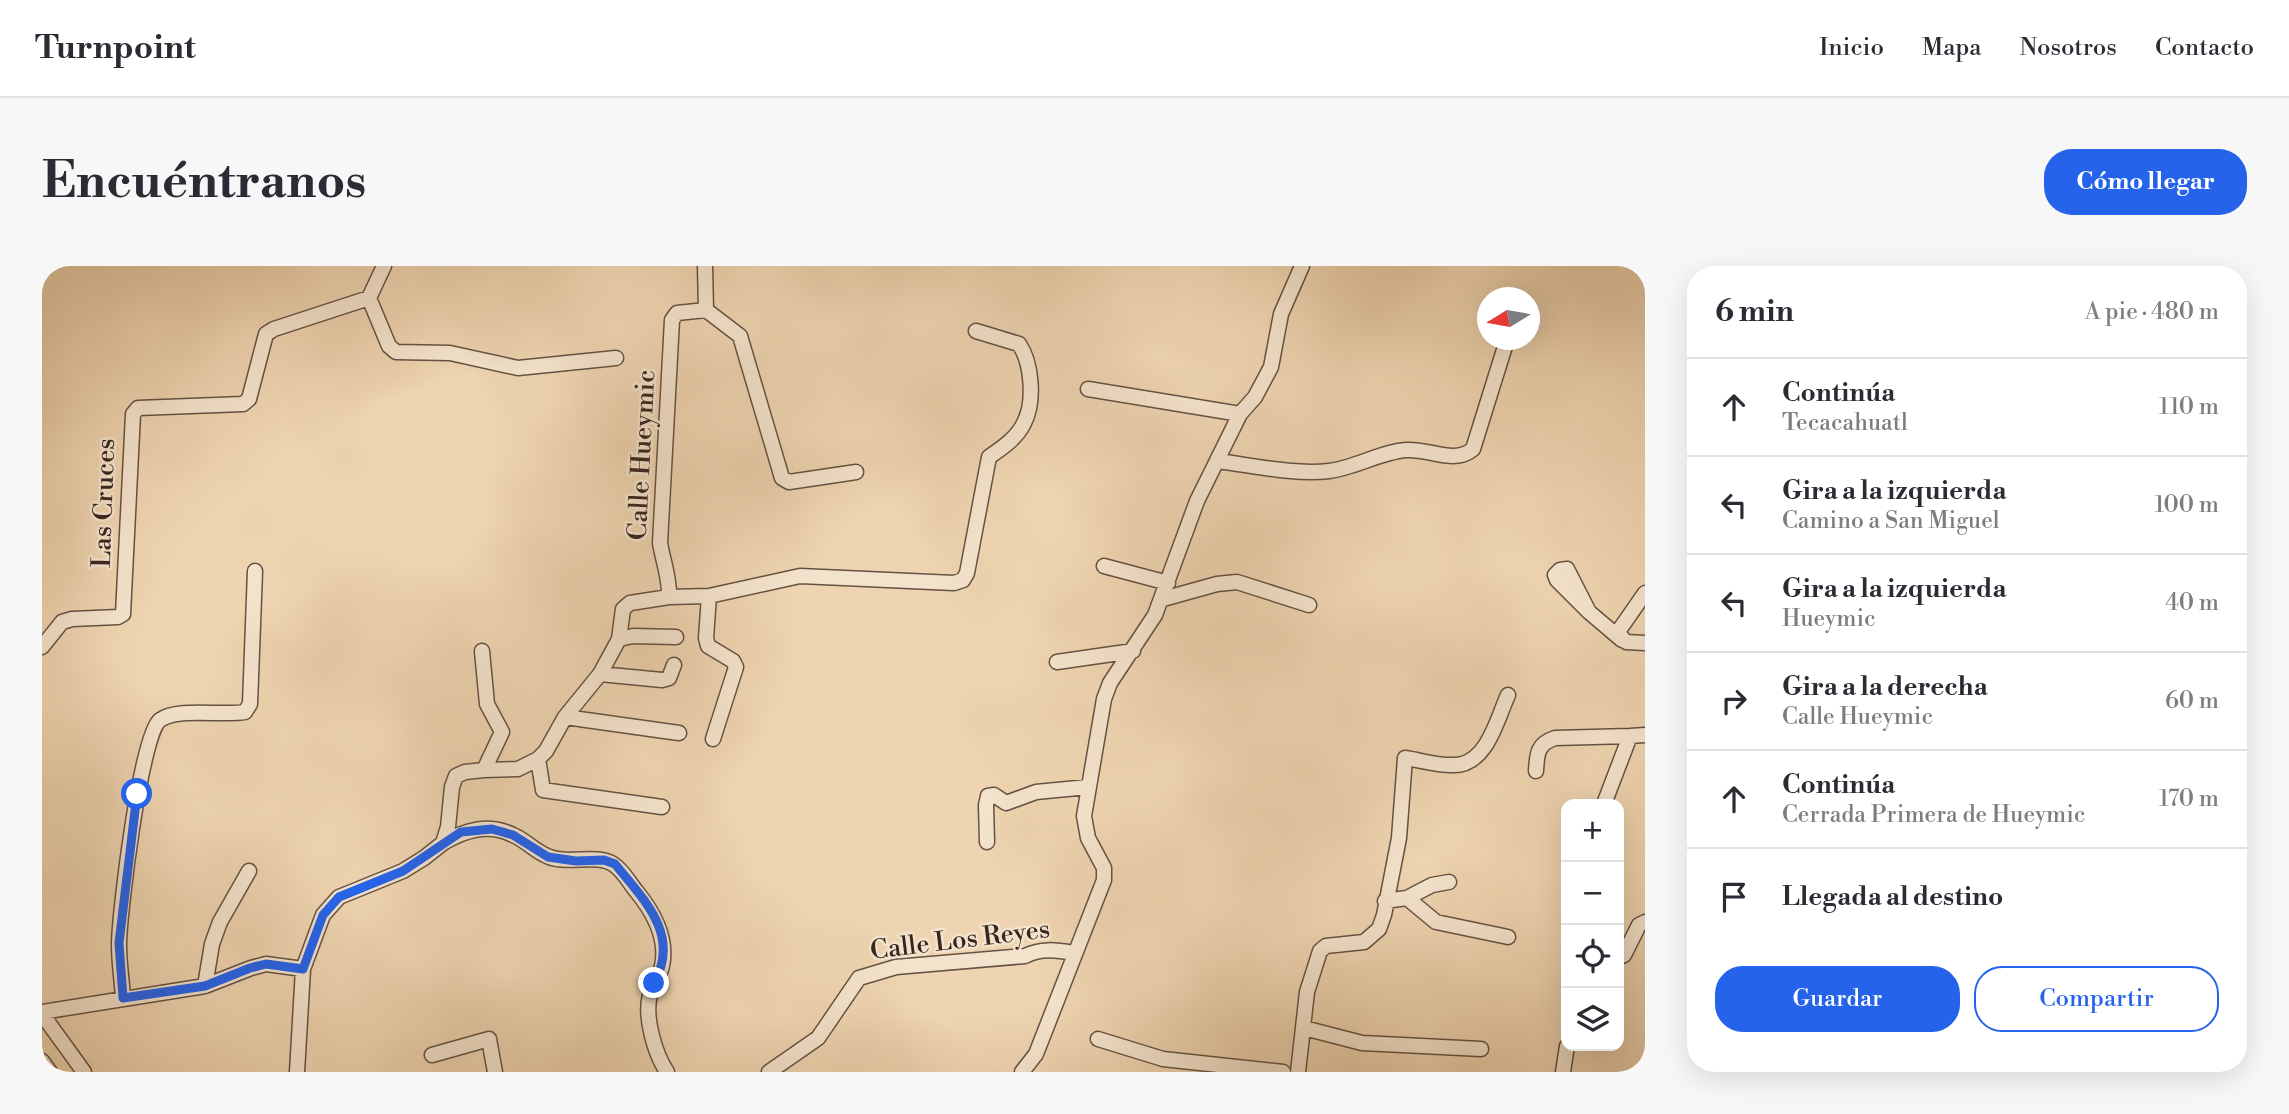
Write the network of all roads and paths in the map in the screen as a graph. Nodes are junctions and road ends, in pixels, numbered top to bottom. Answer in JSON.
{"nodes":[{"id":1,"x":384,"y":266,"type":"edge"},
{"id":2,"x":705,"y":266,"type":"edge"},
{"id":3,"x":1302,"y":266,"type":"edge"},
{"id":4,"x":369,"y":298,"type":"junction"},
{"id":5,"x":706,"y":310,"type":"junction"},
{"id":6,"x":976,"y":331,"type":"dead end"},
{"id":7,"x":1504,"y":350,"type":"edge"},
{"id":8,"x":616,"y":358,"type":"dead end"},
{"id":9,"x":1088,"y":389,"type":"dead end"},
{"id":10,"x":1240,"y":414,"type":"junction"},
{"id":11,"x":1217,"y":461,"type":"junction"},
{"id":12,"x":856,"y":472,"type":"dead end"},
{"id":13,"x":1104,"y":566,"type":"dead end"},
{"id":14,"x":255,"y":571,"type":"dead end"},
{"id":15,"x":1168,"y":583,"type":"junction"},
{"id":16,"x":1645,"y":593,"type":"edge"},
{"id":17,"x":709,"y":596,"type":"junction"},
{"id":18,"x":669,"y":597,"type":"junction"},
{"id":19,"x":1163,"y":599,"type":"junction"},
{"id":20,"x":1309,"y":605,"type":"dead end"},
{"id":21,"x":1589,"y":612,"type":"dead end"},
{"id":22,"x":676,"y":637,"type":"dead end"},
{"id":23,"x":619,"y":639,"type":"junction"},
{"id":24,"x":1622,"y":640,"type":"junction"},
{"id":25,"x":1645,"y":643,"type":"edge"},
{"id":26,"x":42,"y":647,"type":"edge"},
{"id":27,"x":482,"y":651,"type":"dead end"},
{"id":28,"x":1133,"y":651,"type":"junction"},
{"id":29,"x":1056,"y":662,"type":"dead end"},
{"id":30,"x":674,"y":664,"type":"dead end"},
{"id":31,"x":600,"y":674,"type":"junction"},
{"id":32,"x":1508,"y":695,"type":"dead end"},
{"id":33,"x":565,"y":718,"type":"junction"},
{"id":34,"x":679,"y":733,"type":"dead end"},
{"id":35,"x":1645,"y":735,"type":"edge"},
{"id":36,"x":1630,"y":736,"type":"junction"},
{"id":37,"x":713,"y":739,"type":"dead end"},
{"id":38,"x":538,"y":760,"type":"junction"},
{"id":39,"x":484,"y":770,"type":"junction"},
{"id":40,"x":1536,"y":771,"type":"dead end"},
{"id":41,"x":1088,"y":787,"type":"junction"},
{"id":42,"x":1606,"y":799,"type":"edge"},
{"id":43,"x":662,"y":807,"type":"dead end"},
{"id":44,"x":987,"y":842,"type":"dead end"},
{"id":45,"x":443,"y":843,"type":"junction"},
{"id":46,"x":249,"y":871,"type":"dead end"},
{"id":47,"x":1449,"y":882,"type":"dead end"},
{"id":48,"x":1407,"y":898,"type":"junction"},
{"id":49,"x":1385,"y":901,"type":"junction"},
{"id":50,"x":1645,"y":922,"type":"edge"},
{"id":51,"x":1508,"y":937,"type":"dead end"},
{"id":52,"x":1074,"y":953,"type":"junction"},
{"id":53,"x":1624,"y":955,"type":"edge"},
{"id":54,"x":303,"y":969,"type":"junction"},
{"id":55,"x":205,"y":986,"type":"junction"},
{"id":56,"x":123,"y":998,"type":"junction"},
{"id":57,"x":42,"y":1013,"type":"edge"},
{"id":58,"x":1304,"y":1028,"type":"junction"},
{"id":59,"x":1098,"y":1040,"type":"dead end"},
{"id":60,"x":1481,"y":1049,"type":"dead end"},
{"id":61,"x":1566,"y":1051,"type":"edge"},
{"id":62,"x":432,"y":1055,"type":"dead end"},
{"id":63,"x":42,"y":1061,"type":"edge"},
{"id":64,"x":50,"y":1072,"type":"edge"},
{"id":65,"x":84,"y":1072,"type":"edge"},
{"id":66,"x":297,"y":1072,"type":"edge"},
{"id":67,"x":495,"y":1072,"type":"edge"},
{"id":68,"x":667,"y":1072,"type":"edge"},
{"id":69,"x":769,"y":1072,"type":"edge"},
{"id":70,"x":1022,"y":1072,"type":"edge"},
{"id":71,"x":1283,"y":1072,"type":"edge"},
{"id":72,"x":1298,"y":1072,"type":"edge"},
{"id":73,"x":1563,"y":1072,"type":"edge"}],
"edges":[{"from":1,"to":4,"type":"street"},
{"from":2,"to":5,"type":"street"},
{"from":3,"to":10,"type":"street"},
{"from":4,"to":8,"type":"street"},
{"from":4,"to":26,"type":"street","name":"Las Cruces"},
{"from":5,"to":12,"type":"street"},
{"from":5,"to":18,"type":"street","name":"Calle Hueymic"},
{"from":6,"to":17,"type":"street"},
{"from":7,"to":11,"type":"street"},
{"from":9,"to":10,"type":"street"},
{"from":10,"to":11,"type":"street"},
{"from":11,"to":15,"type":"street"},
{"from":13,"to":15,"type":"street"},
{"from":14,"to":56,"type":"street"},
{"from":15,"to":19,"type":"street"},
{"from":16,"to":24,"type":"street"},
{"from":17,"to":18,"type":"street"},
{"from":17,"to":37,"type":"street"},
{"from":18,"to":23,"type":"street"},
{"from":19,"to":20,"type":"street"},
{"from":19,"to":28,"type":"street"},
{"from":21,"to":24,"type":"street"},
{"from":22,"to":23,"type":"street"},
{"from":23,"to":31,"type":"street"},
{"from":24,"to":25,"type":"street"},
{"from":27,"to":39,"type":"street"},
{"from":28,"to":29,"type":"street"},
{"from":28,"to":41,"type":"street"},
{"from":30,"to":31,"type":"street"},
{"from":31,"to":33,"type":"street"},
{"from":32,"to":49,"type":"street"},
{"from":33,"to":34,"type":"street"},
{"from":33,"to":38,"type":"street"},
{"from":35,"to":36,"type":"street"},
{"from":36,"to":40,"type":"street"},
{"from":36,"to":42,"type":"street"},
{"from":38,"to":39,"type":"street"},
{"from":38,"to":43,"type":"street"},
{"from":39,"to":45,"type":"street"},
{"from":41,"to":44,"type":"street"},
{"from":41,"to":52,"type":"street"},
{"from":45,"to":54,"type":"street"},
{"from":45,"to":68,"type":"street"},
{"from":46,"to":55,"type":"street"},
{"from":47,"to":48,"type":"street"},
{"from":48,"to":49,"type":"street"},
{"from":48,"to":51,"type":"street"},
{"from":49,"to":58,"type":"street"},
{"from":50,"to":53,"type":"street"},
{"from":52,"to":69,"type":"street","name":"Calle Los Reyes"},
{"from":52,"to":70,"type":"street"},
{"from":54,"to":55,"type":"street"},
{"from":54,"to":66,"type":"street"},
{"from":55,"to":56,"type":"street"},
{"from":56,"to":57,"type":"street"},
{"from":57,"to":65,"type":"street"},
{"from":58,"to":60,"type":"street"},
{"from":58,"to":72,"type":"street"},
{"from":59,"to":71,"type":"street"},
{"from":61,"to":73,"type":"street"},
{"from":62,"to":67,"type":"street"},
{"from":63,"to":64,"type":"street"}]}
